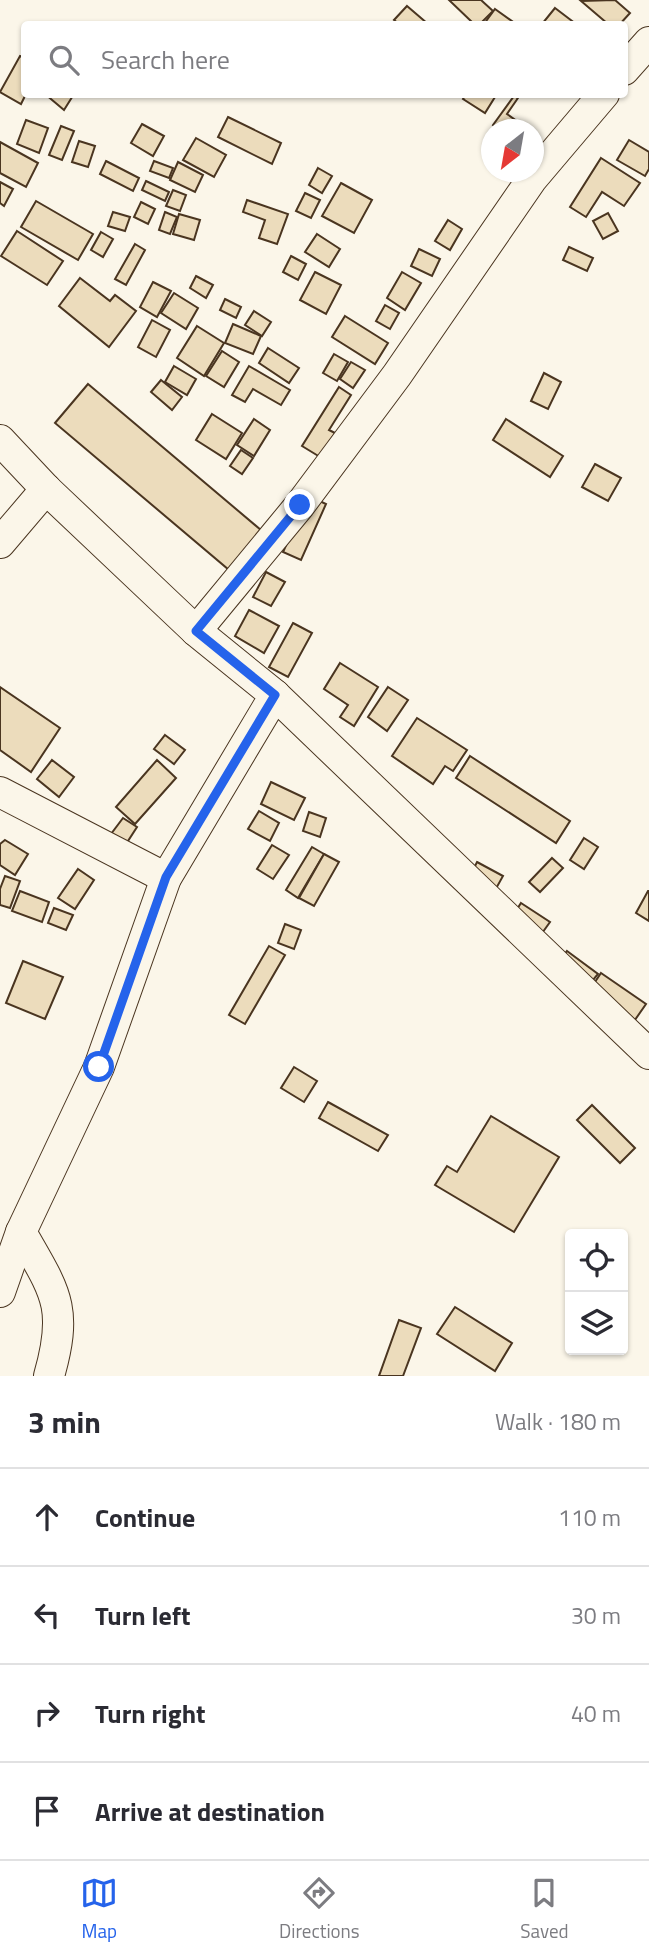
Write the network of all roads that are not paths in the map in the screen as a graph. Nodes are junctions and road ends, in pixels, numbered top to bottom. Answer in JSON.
{"nodes":[{"id":1,"x":649,"y":41,"type":"edge"},
{"id":2,"x":628,"y":66,"type":"edge"},
{"id":3,"x":601,"y":98,"type":"edge"},
{"id":4,"x":0,"y":440,"type":"edge"},
{"id":5,"x":46,"y":489,"type":"junction"},
{"id":6,"x":0,"y":543,"type":"edge"},
{"id":7,"x":196,"y":631,"type":"junction"},
{"id":8,"x":275,"y":695,"type":"junction"},
{"id":9,"x":0,"y":792,"type":"edge"},
{"id":10,"x":166,"y":877,"type":"junction"},
{"id":11,"x":649,"y":1054,"type":"edge"},
{"id":12,"x":21,"y":1232,"type":"junction"},
{"id":13,"x":0,"y":1292,"type":"edge"},
{"id":14,"x":48,"y":1376,"type":"edge"}],
"edges":[{"from":1,"to":2,"type":"street"},
{"from":3,"to":7,"type":"street"},
{"from":4,"to":5,"type":"street"},
{"from":5,"to":6,"type":"street"},
{"from":5,"to":7,"type":"street"},
{"from":7,"to":8,"type":"street"},
{"from":8,"to":10,"type":"street"},
{"from":8,"to":11,"type":"street"},
{"from":9,"to":10,"type":"street"},
{"from":10,"to":12,"type":"street"},
{"from":12,"to":13,"type":"street"},
{"from":12,"to":14,"type":"street"}]}
